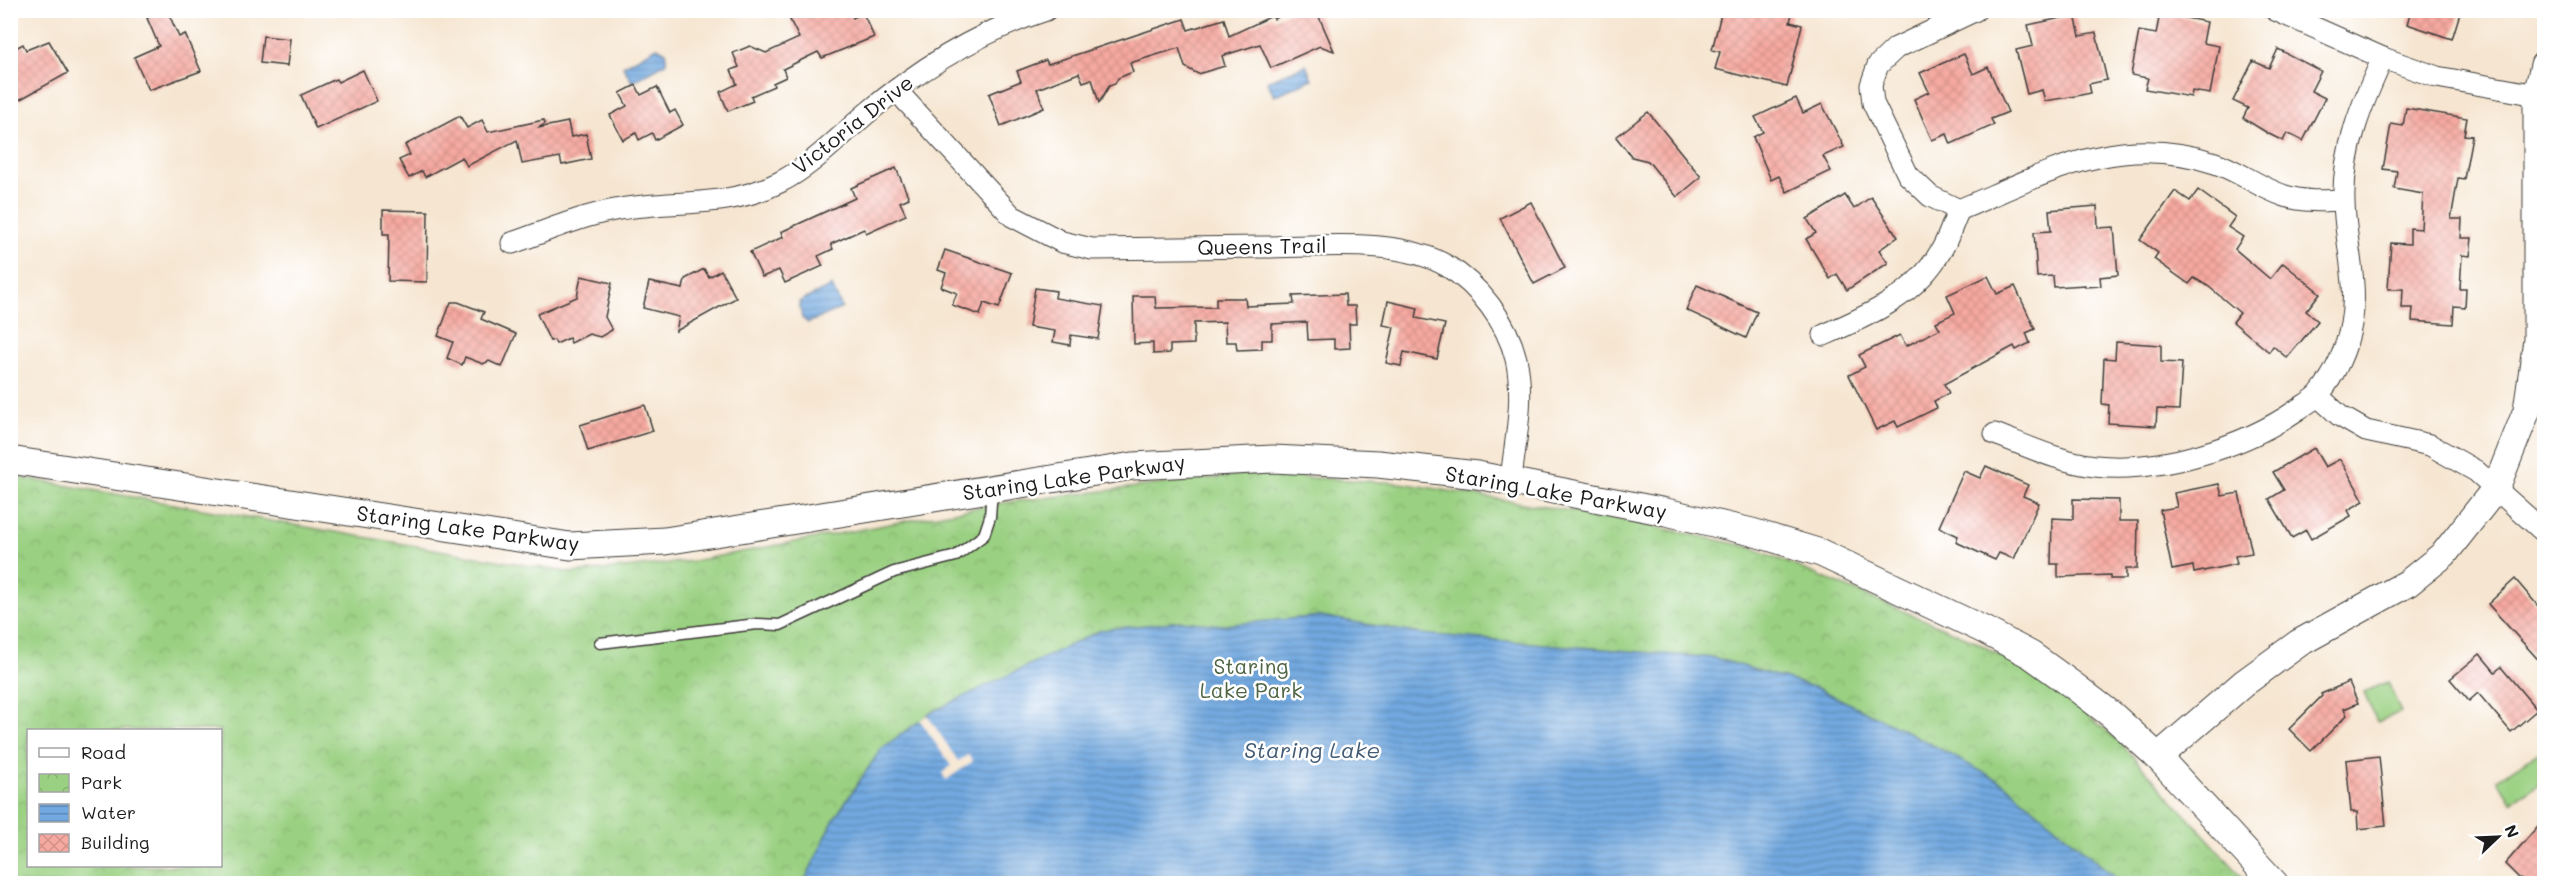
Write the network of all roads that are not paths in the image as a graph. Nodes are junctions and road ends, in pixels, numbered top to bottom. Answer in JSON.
{"nodes":[{"id":1,"x":1046,"y":10,"type":"edge"},
{"id":2,"x":1976,"y":10,"type":"edge"},
{"id":3,"x":2275,"y":10,"type":"edge"},
{"id":4,"x":2383,"y":58,"type":"junction"},
{"id":5,"x":2544,"y":65,"type":"edge"},
{"id":6,"x":896,"y":90,"type":"junction"},
{"id":7,"x":2537,"y":95,"type":"junction"},
{"id":8,"x":2343,"y":200,"type":"junction"},
{"id":9,"x":1959,"y":210,"type":"junction"},
{"id":10,"x":512,"y":243,"type":"dead end"},
{"id":11,"x":1824,"y":335,"type":"dead end"},
{"id":12,"x":2318,"y":396,"type":"junction"},
{"id":13,"x":1995,"y":434,"type":"dead end"},
{"id":14,"x":10,"y":460,"type":"edge"},
{"id":15,"x":1511,"y":480,"type":"junction"},
{"id":16,"x":2496,"y":488,"type":"junction"},
{"id":17,"x":992,"y":489,"type":"junction"},
{"id":18,"x":2544,"y":532,"type":"edge"},
{"id":19,"x":600,"y":643,"type":"dead end"},
{"id":20,"x":2158,"y":757,"type":"junction"},
{"id":21,"x":2275,"y":884,"type":"edge"}],
"edges":[{"from":1,"to":6,"type":"street","name":"Victoria Drive"},
{"from":2,"to":9,"type":"street"},
{"from":3,"to":4,"type":"street"},
{"from":4,"to":7,"type":"street"},
{"from":4,"to":8,"type":"street"},
{"from":5,"to":7,"type":"street"},
{"from":6,"to":10,"type":"street","name":"Victoria Drive"},
{"from":6,"to":15,"type":"street","name":"Queens Trail"},
{"from":7,"to":16,"type":"street"},
{"from":8,"to":9,"type":"street"},
{"from":8,"to":12,"type":"street"},
{"from":9,"to":11,"type":"street"},
{"from":12,"to":13,"type":"street"},
{"from":12,"to":16,"type":"street"},
{"from":14,"to":17,"type":"street","name":"Staring Lake Parkway"},
{"from":15,"to":17,"type":"street","name":"Staring Lake Parkway"},
{"from":15,"to":20,"type":"street","name":"Staring Lake Parkway"},
{"from":16,"to":18,"type":"street"},
{"from":16,"to":20,"type":"street"},
{"from":17,"to":19,"type":"lane"},
{"from":20,"to":21,"type":"street","name":"Staring Lake Parkway"}]}
